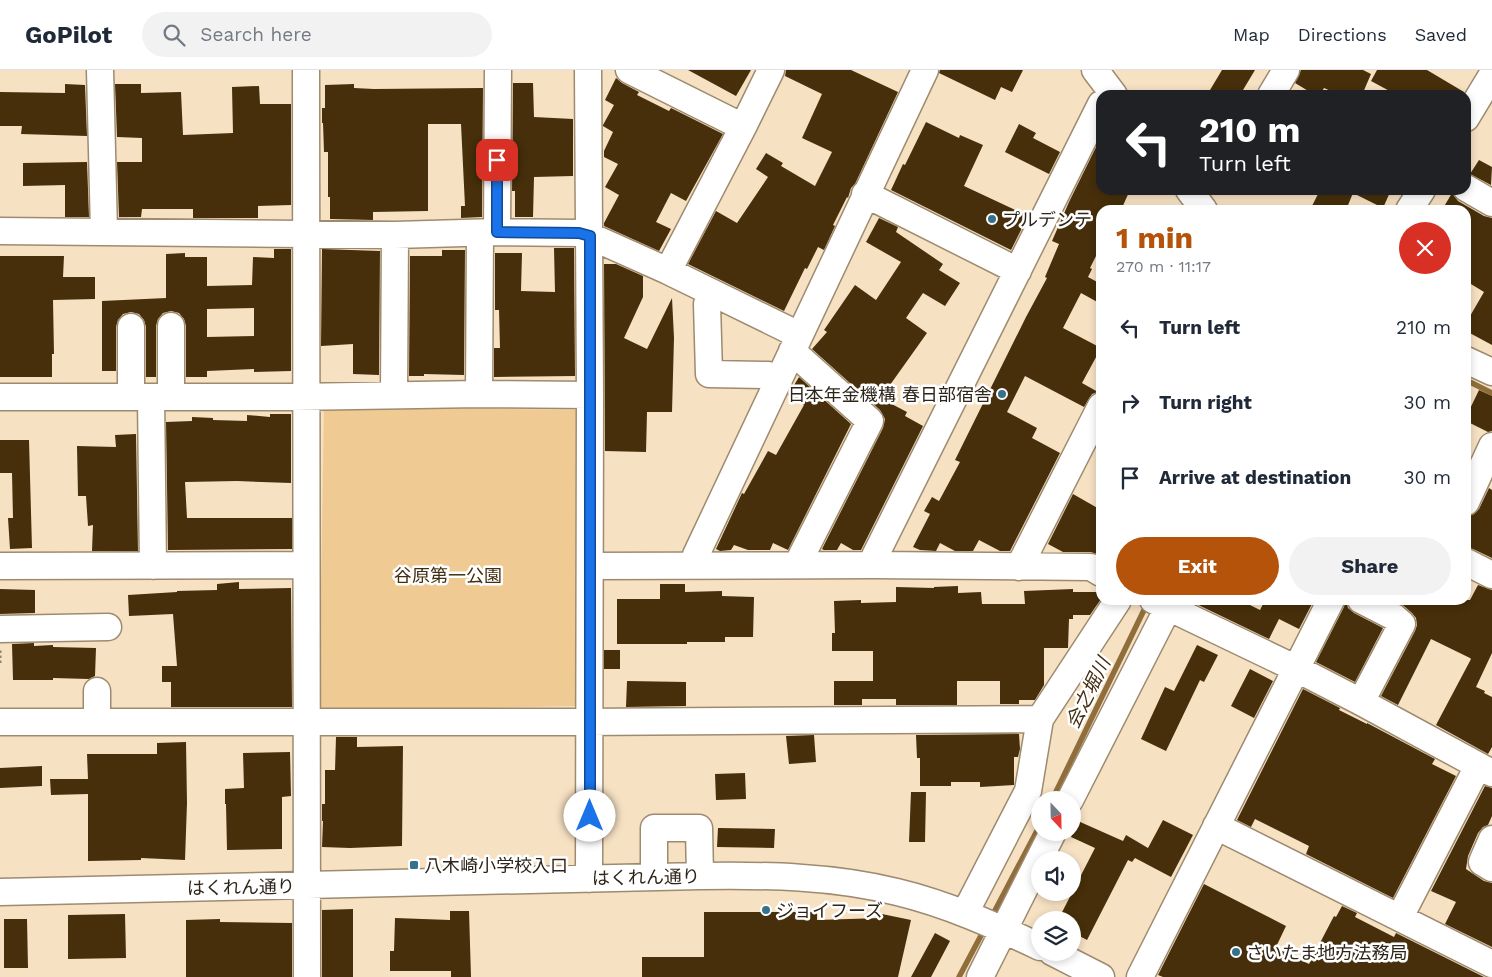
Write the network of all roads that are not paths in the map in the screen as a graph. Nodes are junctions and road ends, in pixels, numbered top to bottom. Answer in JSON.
{"nodes":[{"id":1,"x":100,"y":70,"type":"edge"},
{"id":2,"x":306,"y":70,"type":"edge"},
{"id":3,"x":498,"y":70,"type":"edge"},
{"id":4,"x":588,"y":70,"type":"edge"},
{"id":5,"x":629,"y":70,"type":"edge"},
{"id":6,"x":771,"y":70,"type":"edge"},
{"id":7,"x":925,"y":70,"type":"edge"},
{"id":8,"x":1286,"y":70,"type":"edge"},
{"id":9,"x":1492,"y":75,"type":"edge"},
{"id":10,"x":1274,"y":90,"type":"edge"},
{"id":11,"x":1471,"y":110,"type":"edge"},
{"id":12,"x":1096,"y":112,"type":"edge"},
{"id":13,"x":743,"y":127,"type":"junction"},
{"id":14,"x":1471,"y":191,"type":"edge"},
{"id":15,"x":866,"y":194,"type":"junction"},
{"id":16,"x":1492,"y":203,"type":"edge"},
{"id":17,"x":0,"y":231,"type":"edge"},
{"id":18,"x":104,"y":232,"type":"junction"},
{"id":19,"x":488,"y":232,"type":"junction"},
{"id":20,"x":306,"y":234,"type":"junction"},
{"id":21,"x":395,"y":235,"type":"junction"},
{"id":22,"x":590,"y":236,"type":"junction"},
{"id":23,"x":668,"y":271,"type":"junction"},
{"id":24,"x":1018,"y":271,"type":"junction"},
{"id":25,"x":711,"y":292,"type":"junction"},
{"id":26,"x":171,"y":326,"type":"dead end"},
{"id":27,"x":131,"y":327,"type":"dead end"},
{"id":28,"x":796,"y":343,"type":"junction"},
{"id":29,"x":1471,"y":362,"type":"edge"},
{"id":30,"x":1492,"y":372,"type":"edge"},
{"id":31,"x":779,"y":380,"type":"junction"},
{"id":32,"x":479,"y":394,"type":"junction"},
{"id":33,"x":590,"y":395,"type":"junction"},
{"id":34,"x":394,"y":396,"type":"junction"},
{"id":35,"x":0,"y":397,"type":"edge"},
{"id":36,"x":151,"y":397,"type":"junction"},
{"id":37,"x":306,"y":397,"type":"junction"},
{"id":38,"x":1096,"y":416,"type":"edge"},
{"id":39,"x":1492,"y":446,"type":"edge"},
{"id":40,"x":1471,"y":491,"type":"edge"},
{"id":41,"x":1471,"y":564,"type":"edge"},
{"id":42,"x":694,"y":565,"type":"junction"},
{"id":43,"x":801,"y":565,"type":"junction"},
{"id":44,"x":874,"y":565,"type":"junction"},
{"id":45,"x":0,"y":566,"type":"edge"},
{"id":46,"x":153,"y":566,"type":"junction"},
{"id":47,"x":306,"y":566,"type":"junction"},
{"id":48,"x":590,"y":566,"type":"junction"},
{"id":49,"x":1019,"y":567,"type":"junction"},
{"id":50,"x":1096,"y":570,"type":"edge"},
{"id":51,"x":1492,"y":575,"type":"edge"},
{"id":52,"x":1115,"y":605,"type":"edge"},
{"id":53,"x":1162,"y":605,"type":"edge"},
{"id":54,"x":1167,"y":605,"type":"edge"},
{"id":55,"x":1329,"y":605,"type":"edge"},
{"id":56,"x":1371,"y":605,"type":"edge"},
{"id":57,"x":108,"y":627,"type":"dead end"},
{"id":58,"x":0,"y":629,"type":"edge"},
{"id":59,"x":1297,"y":669,"type":"junction"},
{"id":60,"x":97,"y":691,"type":"dead end"},
{"id":61,"x":1361,"y":702,"type":"junction"},
{"id":62,"x":1040,"y":719,"type":"junction"},
{"id":63,"x":0,"y":722,"type":"edge"},
{"id":64,"x":97,"y":722,"type":"junction"},
{"id":65,"x":306,"y":722,"type":"junction"},
{"id":66,"x":589,"y":722,"type":"junction"},
{"id":67,"x":1485,"y":770,"type":"edge"},
{"id":68,"x":1074,"y":791,"type":"edge"},
{"id":69,"x":1216,"y":826,"type":"junction"},
{"id":70,"x":1492,"y":839,"type":"edge"},
{"id":71,"x":1046,"y":841,"type":"edge"},
{"id":72,"x":1492,"y":868,"type":"edge"},
{"id":73,"x":700,"y":876,"type":"junction"},
{"id":74,"x":654,"y":877,"type":"junction"},
{"id":75,"x":590,"y":879,"type":"junction"},
{"id":76,"x":307,"y":886,"type":"junction"},
{"id":77,"x":0,"y":892,"type":"edge"},
{"id":78,"x":1400,"y":916,"type":"junction"},
{"id":79,"x":985,"y":922,"type":"junction"},
{"id":80,"x":1031,"y":942,"type":"edge"},
{"id":81,"x":1070,"y":961,"type":"edge"},
{"id":82,"x":1492,"y":964,"type":"edge"},
{"id":83,"x":307,"y":977,"type":"edge"},
{"id":84,"x":980,"y":977,"type":"edge"},
{"id":85,"x":1101,"y":977,"type":"edge"},
{"id":86,"x":1140,"y":977,"type":"edge"}],
"edges":[{"from":1,"to":18,"type":"street"},
{"from":2,"to":20,"type":"street"},
{"from":3,"to":19,"type":"street"},
{"from":4,"to":22,"type":"street"},
{"from":5,"to":13,"type":"street"},
{"from":6,"to":13,"type":"street"},
{"from":7,"to":15,"type":"street"},
{"from":8,"to":10,"type":"street"},
{"from":9,"to":11,"type":"street"},
{"from":12,"to":24,"type":"street"},
{"from":13,"to":23,"type":"street"},
{"from":14,"to":16,"type":"street"},
{"from":15,"to":24,"type":"street"},
{"from":15,"to":28,"type":"street"},
{"from":17,"to":18,"type":"street"},
{"from":18,"to":20,"type":"street"},
{"from":19,"to":21,"type":"street"},
{"from":19,"to":22,"type":"street"},
{"from":19,"to":32,"type":"street"},
{"from":20,"to":21,"type":"street"},
{"from":20,"to":37,"type":"street"},
{"from":21,"to":34,"type":"street"},
{"from":22,"to":23,"type":"street"},
{"from":22,"to":33,"type":"street"},
{"from":23,"to":25,"type":"street"},
{"from":24,"to":44,"type":"street"},
{"from":25,"to":28,"type":"street"},
{"from":25,"to":31,"type":"street"},
{"from":26,"to":36,"type":"street"},
{"from":27,"to":36,"type":"street"},
{"from":28,"to":31,"type":"street"},
{"from":28,"to":43,"type":"street"},
{"from":29,"to":30,"type":"street"},
{"from":31,"to":42,"type":"street"},
{"from":32,"to":33,"type":"street"},
{"from":32,"to":34,"type":"street"},
{"from":33,"to":48,"type":"street"},
{"from":34,"to":37,"type":"street"},
{"from":35,"to":36,"type":"street"},
{"from":36,"to":37,"type":"street"},
{"from":36,"to":46,"type":"street"},
{"from":37,"to":47,"type":"street"},
{"from":38,"to":49,"type":"street"},
{"from":39,"to":40,"type":"street"},
{"from":41,"to":51,"type":"street"},
{"from":42,"to":43,"type":"street"},
{"from":42,"to":48,"type":"street"},
{"from":43,"to":44,"type":"street"},
{"from":44,"to":49,"type":"street"},
{"from":45,"to":46,"type":"street"},
{"from":46,"to":47,"type":"street"},
{"from":47,"to":65,"type":"street"},
{"from":48,"to":66,"type":"street"},
{"from":49,"to":50,"type":"street"},
{"from":52,"to":62,"type":"street"},
{"from":53,"to":68,"type":"street"},
{"from":54,"to":59,"type":"street"},
{"from":55,"to":59,"type":"street"},
{"from":56,"to":61,"type":"street"},
{"from":57,"to":58,"type":"street"},
{"from":59,"to":61,"type":"street"},
{"from":59,"to":69,"type":"street"},
{"from":60,"to":64,"type":"street"},
{"from":61,"to":67,"type":"street"},
{"from":62,"to":66,"type":"street"},
{"from":62,"to":79,"type":"street"},
{"from":63,"to":64,"type":"street"},
{"from":64,"to":65,"type":"street"},
{"from":65,"to":66,"type":"street"},
{"from":65,"to":76,"type":"street"},
{"from":66,"to":75,"type":"street"},
{"from":67,"to":78,"type":"street"},
{"from":69,"to":78,"type":"street"},
{"from":69,"to":86,"type":"street"},
{"from":70,"to":72,"type":"street"},
{"from":71,"to":79,"type":"street"},
{"from":73,"to":74,"type":"street","name":"はくれん通り"},
{"from":73,"to":74,"type":"street"},
{"from":73,"to":79,"type":"street","name":"はくれん通り"},
{"from":74,"to":75,"type":"street","name":"はくれん通り"},
{"from":75,"to":76,"type":"street","name":"はくれん通り"},
{"from":76,"to":77,"type":"street","name":"はくれん通り"},
{"from":76,"to":83,"type":"street"},
{"from":78,"to":82,"type":"street"},
{"from":79,"to":80,"type":"street","name":"はくれん通り"},
{"from":79,"to":84,"type":"street"},
{"from":81,"to":85,"type":"street"}]}
